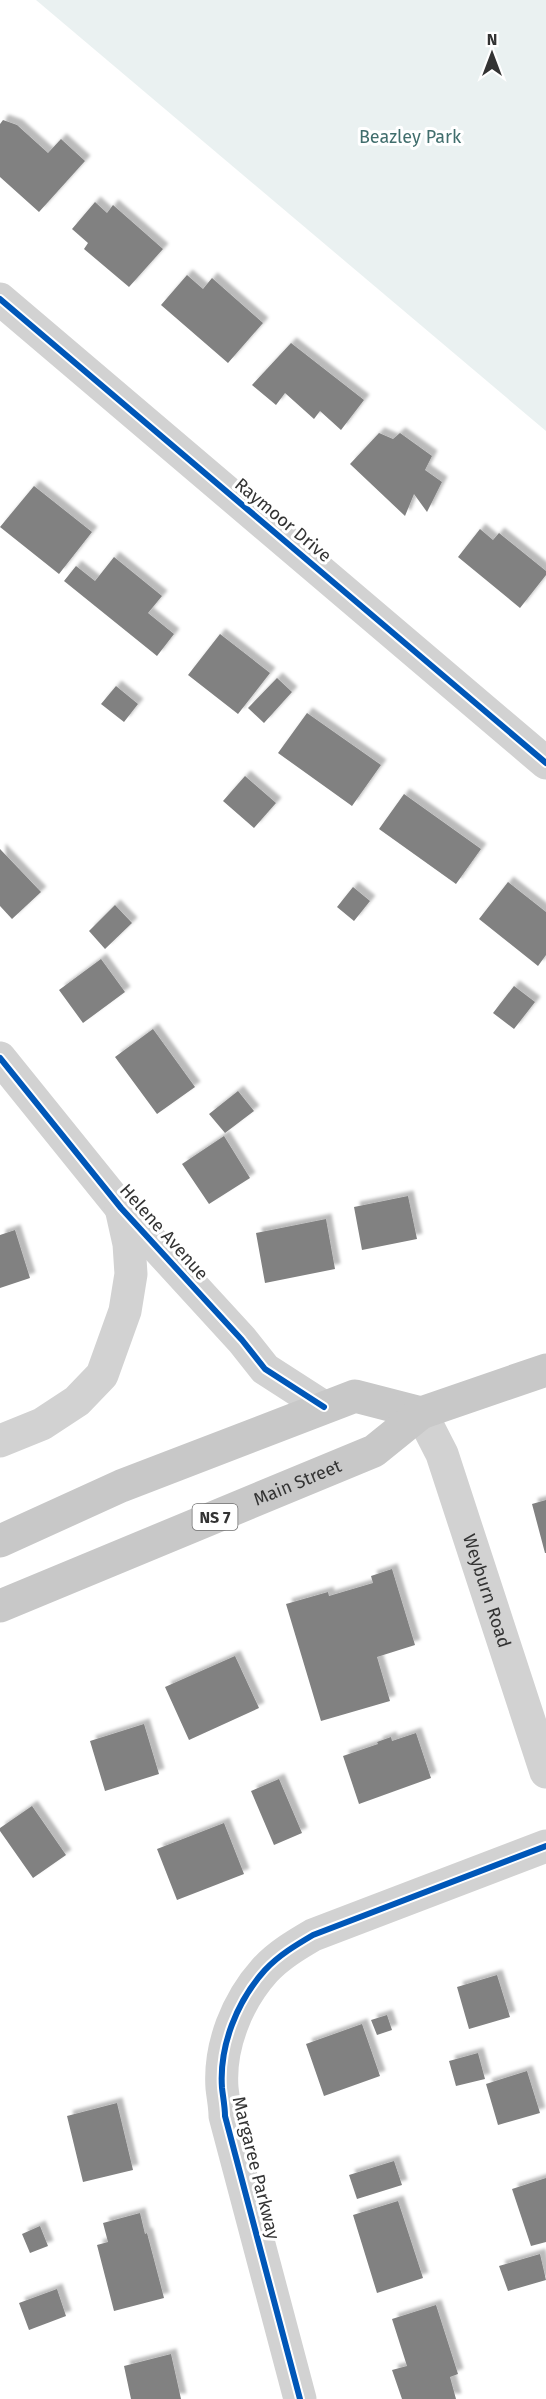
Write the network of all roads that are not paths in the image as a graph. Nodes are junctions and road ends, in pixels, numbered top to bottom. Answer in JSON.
{"nodes":[{"id":1,"x":0,"y":299,"type":"edge"},
{"id":2,"x":546,"y":763,"type":"edge"},
{"id":3,"x":0,"y":1058,"type":"edge"},
{"id":4,"x":121,"y":1208,"type":"junction"},
{"id":5,"x":546,"y":1370,"type":"edge"},
{"id":6,"x":324,"y":1407,"type":"junction"},
{"id":7,"x":421,"y":1413,"type":"junction"},
{"id":8,"x":0,"y":1442,"type":"edge"},
{"id":9,"x":0,"y":1541,"type":"edge"},
{"id":10,"x":0,"y":1606,"type":"edge"},
{"id":11,"x":546,"y":1772,"type":"edge"},
{"id":12,"x":546,"y":1846,"type":"edge"},
{"id":13,"x":300,"y":2399,"type":"edge"}],
"edges":[{"from":1,"to":2,"type":"street","name":"Raymoor Drive"},
{"from":3,"to":4,"type":"street","name":"Helene Avenue"},
{"from":4,"to":6,"type":"street","name":"Helene Avenue"},
{"from":4,"to":8,"type":"street"},
{"from":5,"to":7,"type":"main road","name":"Main Street","number":"NS 7"},
{"from":6,"to":7,"type":"main road"},
{"from":6,"to":9,"type":"main road"},
{"from":7,"to":10,"type":"main road","name":"Main Street","number":"NS 7"},
{"from":7,"to":11,"type":"street","name":"Weyburn Road"},
{"from":12,"to":13,"type":"street","name":"Margaree Parkway"}]}
